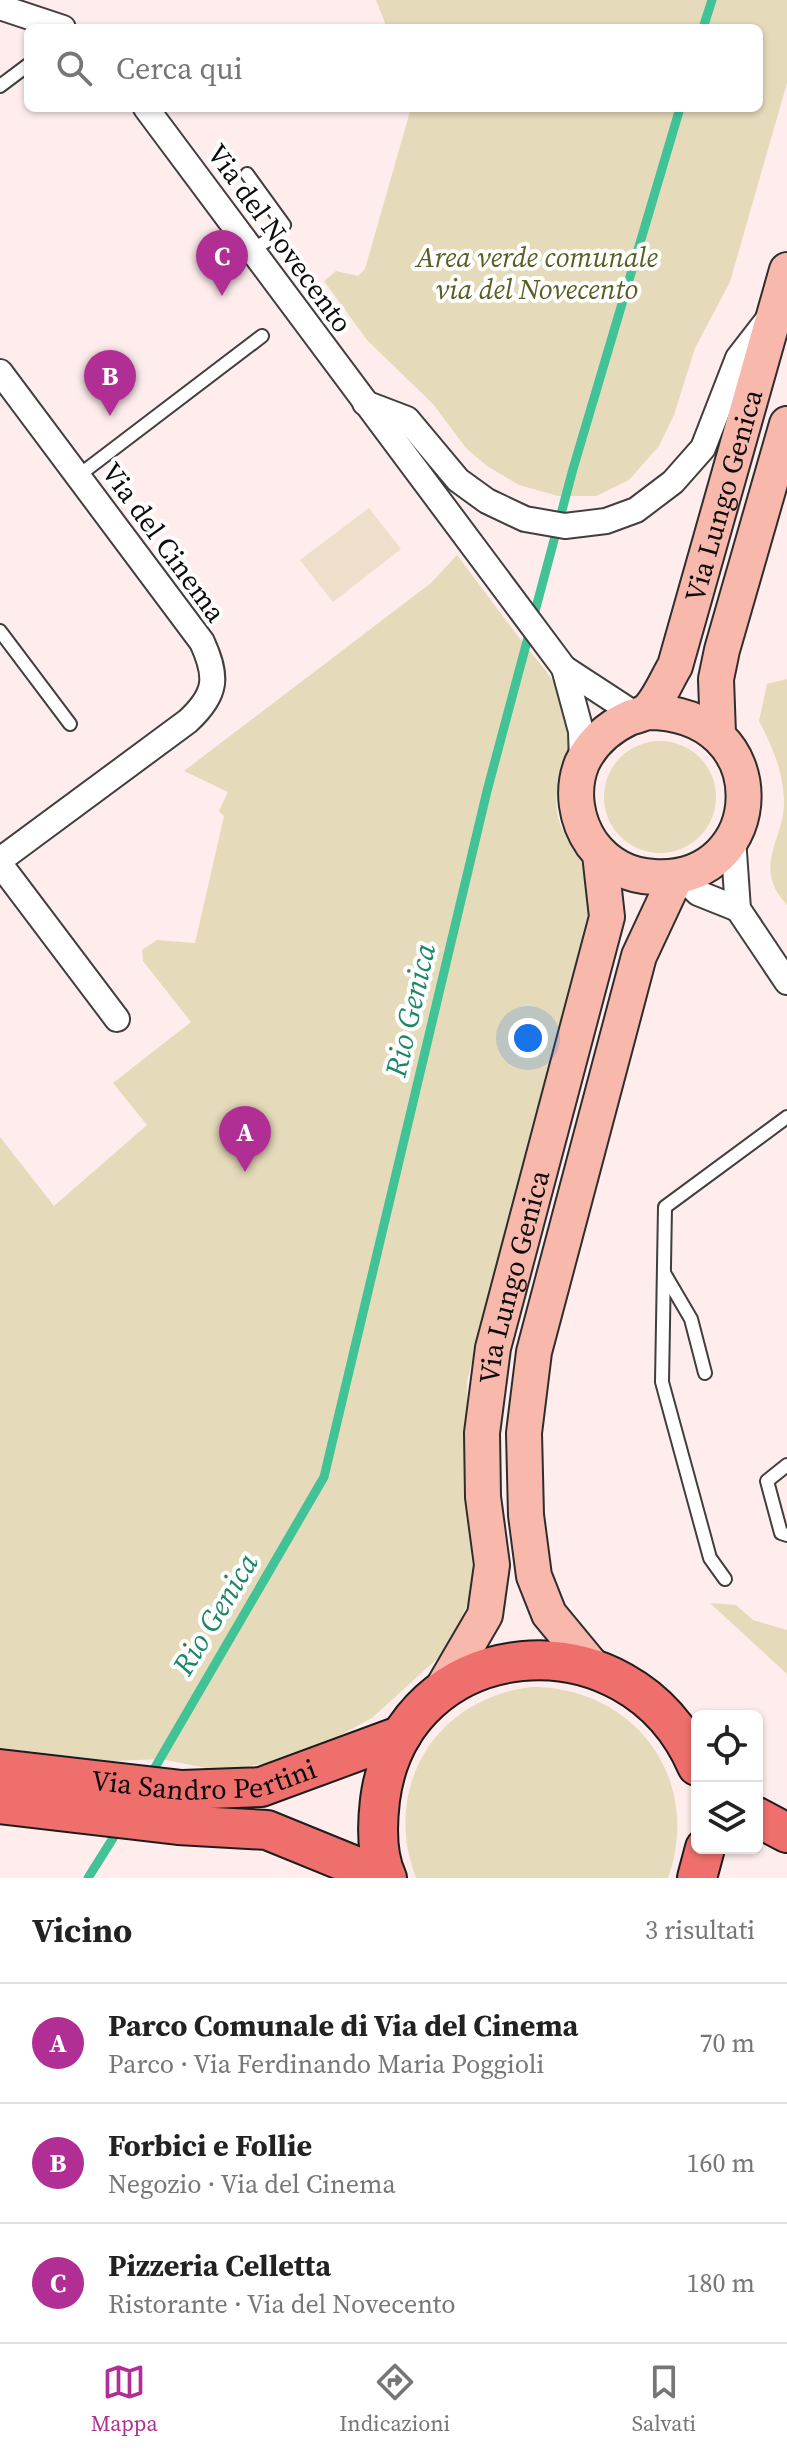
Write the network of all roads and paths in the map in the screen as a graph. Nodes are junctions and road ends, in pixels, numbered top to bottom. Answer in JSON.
{"nodes":[{"id":1,"x":0,"y":7,"type":"edge"},
{"id":2,"x":51,"y":24,"type":"edge"},
{"id":3,"x":24,"y":68,"type":"edge"},
{"id":4,"x":0,"y":86,"type":"edge"},
{"id":5,"x":149,"y":112,"type":"edge"},
{"id":6,"x":247,"y":174,"type":"dead end"},
{"id":7,"x":253,"y":249,"type":"junction"},
{"id":8,"x":787,"y":270,"type":"edge"},
{"id":9,"x":775,"y":310,"type":"junction"},
{"id":10,"x":262,"y":336,"type":"dead end"},
{"id":11,"x":0,"y":372,"type":"edge"},
{"id":12,"x":365,"y":403,"type":"junction"},
{"id":13,"x":787,"y":424,"type":"edge"},
{"id":14,"x":78,"y":476,"type":"junction"},
{"id":15,"x":0,"y":631,"type":"edge"},
{"id":16,"x":564,"y":668,"type":"junction"},
{"id":17,"x":640,"y":714,"type":"junction"},
{"id":18,"x":70,"y":724,"type":"dead end"},
{"id":19,"x":718,"y":734,"type":"junction"},
{"id":20,"x":582,"y":764,"type":"junction"},
{"id":21,"x":733,"y":838,"type":"junction"},
{"id":22,"x":600,"y":854,"type":"junction"},
{"id":23,"x":0,"y":862,"type":"edge"},
{"id":24,"x":678,"y":878,"type":"junction"},
{"id":25,"x":738,"y":909,"type":"junction"},
{"id":26,"x":785,"y":975,"type":"edge"},
{"id":27,"x":117,"y":1019,"type":"dead end"},
{"id":28,"x":787,"y":1117,"type":"edge"},
{"id":29,"x":664,"y":1273,"type":"junction"},
{"id":30,"x":705,"y":1373,"type":"dead end"},
{"id":31,"x":787,"y":1465,"type":"edge"},
{"id":32,"x":787,"y":1535,"type":"edge"},
{"id":33,"x":725,"y":1579,"type":"dead end"},
{"id":34,"x":592,"y":1666,"type":"junction"},
{"id":35,"x":439,"y":1694,"type":"junction"},
{"id":36,"x":402,"y":1735,"type":"junction"},
{"id":37,"x":691,"y":1754,"type":"edge"},
{"id":38,"x":0,"y":1769,"type":"edge"},
{"id":39,"x":0,"y":1804,"type":"edge"},
{"id":40,"x":180,"y":1808,"type":"junction"},
{"id":41,"x":763,"y":1820,"type":"edge"},
{"id":42,"x":787,"y":1833,"type":"edge"},
{"id":43,"x":703,"y":1854,"type":"edge"},
{"id":44,"x":372,"y":1878,"type":"edge"},
{"id":45,"x":387,"y":1878,"type":"edge"},
{"id":46,"x":697,"y":1878,"type":"edge"}],
"edges":[{"from":1,"to":2,"type":"street"},
{"from":3,"to":4,"type":"lane"},
{"from":5,"to":7,"type":"street","name":"Via del Novecento"},
{"from":6,"to":7,"type":"lane"},
{"from":7,"to":12,"type":"street","name":"Via del Novecento"},
{"from":8,"to":9,"type":"street","name":"Via Lungo Genica"},
{"from":9,"to":12,"type":"street"},
{"from":9,"to":17,"type":"street","name":"Via Lungo Genica"},
{"from":10,"to":14,"type":"lane"},
{"from":11,"to":14,"type":"street","name":"Via del Cinema"},
{"from":12,"to":16,"type":"street","name":"Via del Novecento"},
{"from":13,"to":19,"type":"street","name":"Via Lungo Genica"},
{"from":14,"to":23,"type":"street","name":"Via del Cinema"},
{"from":15,"to":18,"type":"lane"},
{"from":16,"to":17,"type":"street","name":"Via del Novecento"},
{"from":16,"to":20,"type":"street","name":"Via del Novecento"},
{"from":17,"to":19,"type":"street"},
{"from":17,"to":20,"type":"street","name":"Via Lungo Genica"},
{"from":19,"to":21,"type":"street","name":"Via Lungo Genica"},
{"from":20,"to":22,"type":"street","name":"Via Lungo Genica"},
{"from":21,"to":24,"type":"street"},
{"from":21,"to":25,"type":"street"},
{"from":22,"to":24,"type":"street","name":"Via Lungo Genica"},
{"from":22,"to":35,"type":"street","name":"Via Lungo Genica"},
{"from":23,"to":27,"type":"street"},
{"from":24,"to":25,"type":"street"},
{"from":24,"to":34,"type":"street","name":"Via Lungo Genica"},
{"from":25,"to":26,"type":"street"},
{"from":28,"to":29,"type":"lane"},
{"from":29,"to":30,"type":"lane"},
{"from":29,"to":33,"type":"lane"},
{"from":31,"to":32,"type":"lane"},
{"from":34,"to":35,"type":"main road"},
{"from":34,"to":37,"type":"main road"},
{"from":35,"to":36,"type":"main road"},
{"from":36,"to":40,"type":"main road","name":"Via Sandro Pertini"},
{"from":36,"to":45,"type":"main road"},
{"from":38,"to":40,"type":"main road","name":"Via Sandro Pertini"},
{"from":39,"to":40,"type":"main road","name":"Via Sandro Pertini"},
{"from":40,"to":44,"type":"main road","name":"Via Sandro Pertini"},
{"from":41,"to":42,"type":"main road"},
{"from":43,"to":46,"type":"main road"}]}
